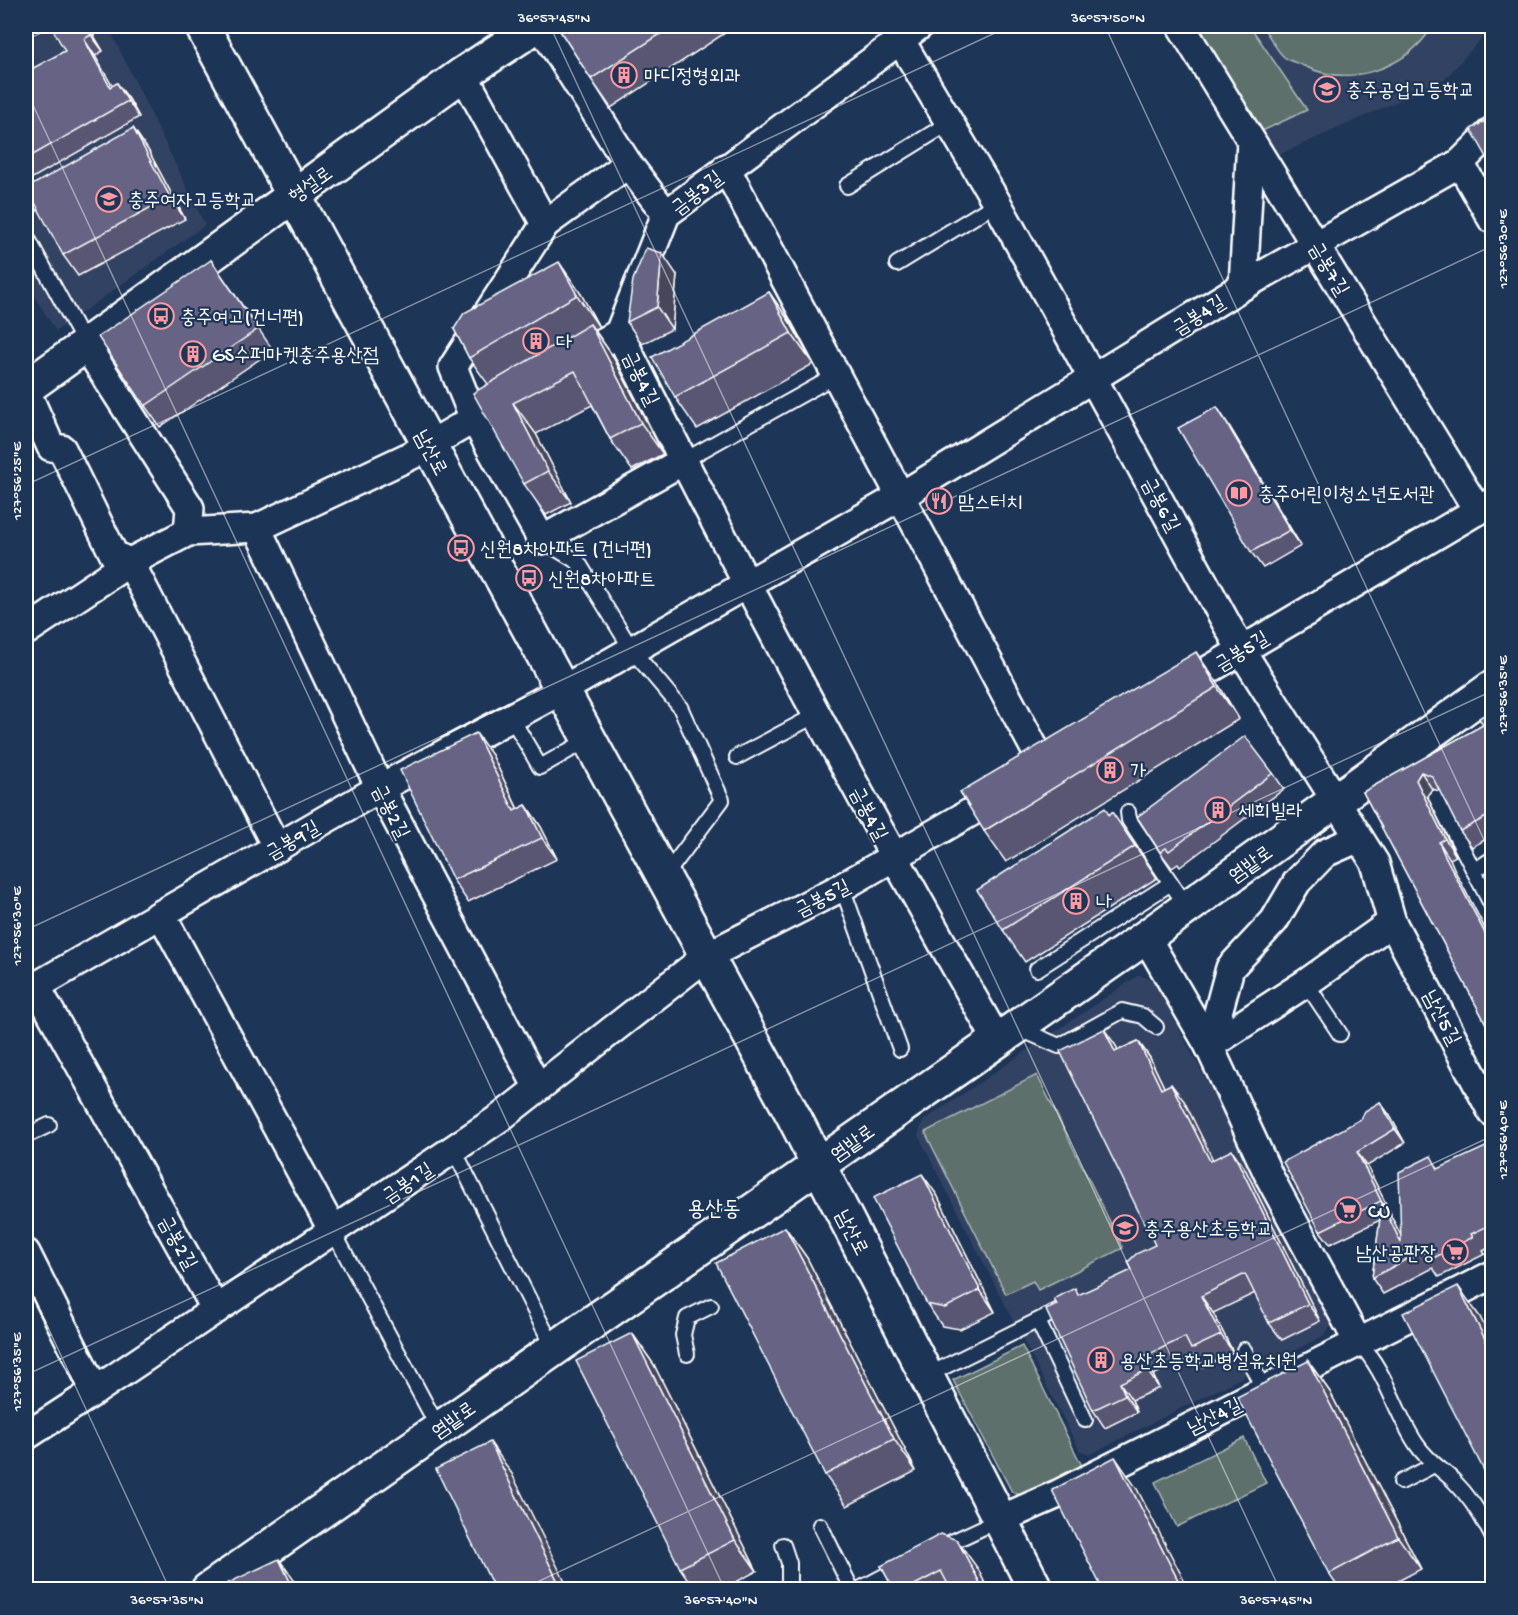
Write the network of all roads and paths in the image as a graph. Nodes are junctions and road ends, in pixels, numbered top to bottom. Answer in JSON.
{"nodes":[{"id":1,"x":202,"y":26,"type":"edge"},
{"id":2,"x":536,"y":26,"type":"edge"},
{"id":3,"x":541,"y":26,"type":"edge"},
{"id":4,"x":1181,"y":26,"type":"edge"},
{"id":5,"x":904,"y":30,"type":"edge"},
{"id":6,"x":463,"y":74,"type":"junction"},
{"id":7,"x":949,"y":123,"type":"junction"},
{"id":8,"x":1492,"y":131,"type":"edge"},
{"id":9,"x":1251,"y":141,"type":"junction"},
{"id":10,"x":628,"y":164,"type":"junction"},
{"id":11,"x":1460,"y":164,"type":"junction"},
{"id":12,"x":726,"y":168,"type":"junction"},
{"id":13,"x":66,"y":186,"type":"edge"},
{"id":14,"x":847,"y":186,"type":"dead end"},
{"id":15,"x":296,"y":194,"type":"junction"},
{"id":16,"x":997,"y":203,"type":"junction"},
{"id":17,"x":26,"y":208,"type":"edge"},
{"id":18,"x":666,"y":214,"type":"junction"},
{"id":19,"x":1492,"y":219,"type":"edge"},
{"id":20,"x":545,"y":224,"type":"junction"},
{"id":21,"x":26,"y":235,"type":"edge"},
{"id":22,"x":1317,"y":246,"type":"junction"},
{"id":23,"x":897,"y":264,"type":"dead end"},
{"id":24,"x":1243,"y":286,"type":"junction"},
{"id":25,"x":619,"y":333,"type":"junction"},
{"id":26,"x":85,"y":344,"type":"junction"},
{"id":27,"x":835,"y":376,"type":"junction"},
{"id":28,"x":1093,"y":378,"type":"junction"},
{"id":29,"x":26,"y":389,"type":"edge"},
{"id":30,"x":474,"y":420,"type":"junction"},
{"id":31,"x":429,"y":446,"type":"junction"},
{"id":32,"x":683,"y":461,"type":"junction"},
{"id":33,"x":901,"y":496,"type":"junction"},
{"id":34,"x":1485,"y":507,"type":"edge"},
{"id":35,"x":256,"y":528,"type":"junction"},
{"id":36,"x":188,"y":532,"type":"junction"},
{"id":37,"x":542,"y":540,"type":"junction"},
{"id":38,"x":130,"y":562,"type":"junction"},
{"id":39,"x":746,"y":585,"type":"junction"},
{"id":40,"x":26,"y":631,"type":"edge"},
{"id":41,"x":632,"y":650,"type":"junction"},
{"id":42,"x":1241,"y":650,"type":"junction"},
{"id":43,"x":1492,"y":688,"type":"edge"},
{"id":44,"x":562,"y":690,"type":"junction"},
{"id":45,"x":1153,"y":703,"type":"edge"},
{"id":46,"x":816,"y":715,"type":"junction"},
{"id":47,"x":511,"y":717,"type":"junction"},
{"id":48,"x":590,"y":739,"type":"junction"},
{"id":49,"x":737,"y":757,"type":"dead end"},
{"id":50,"x":380,"y":788,"type":"junction"},
{"id":51,"x":1436,"y":797,"type":"edge"},
{"id":52,"x":1337,"y":800,"type":"junction"},
{"id":53,"x":1128,"y":812,"type":"dead end"},
{"id":54,"x":1359,"y":838,"type":"junction"},
{"id":55,"x":277,"y":848,"type":"junction"},
{"id":56,"x":894,"y":858,"type":"junction"},
{"id":57,"x":1492,"y":859,"type":"edge"},
{"id":58,"x":1474,"y":871,"type":"junction"},
{"id":59,"x":663,"y":878,"type":"junction"},
{"id":60,"x":842,"y":887,"type":"junction"},
{"id":61,"x":1179,"y":895,"type":"junction"},
{"id":62,"x":1492,"y":906,"type":"edge"},
{"id":63,"x":161,"y":914,"type":"junction"},
{"id":64,"x":1392,"y":922,"type":"junction"},
{"id":65,"x":1146,"y":937,"type":"junction"},
{"id":66,"x":707,"y":956,"type":"junction"},
{"id":67,"x":1037,"y":969,"type":"dead end"},
{"id":68,"x":1306,"y":983,"type":"junction"},
{"id":69,"x":31,"y":989,"type":"edge"},
{"id":70,"x":1156,"y":1027,"type":"dead end"},
{"id":71,"x":1006,"y":1034,"type":"junction"},
{"id":72,"x":1340,"y":1034,"type":"dead end"},
{"id":73,"x":1209,"y":1046,"type":"junction"},
{"id":74,"x":900,"y":1049,"type":"dead end"},
{"id":75,"x":538,"y":1088,"type":"junction"},
{"id":76,"x":1492,"y":1112,"type":"edge"},
{"id":77,"x":49,"y":1125,"type":"dead end"},
{"id":78,"x":26,"y":1136,"type":"edge"},
{"id":79,"x":454,"y":1150,"type":"junction"},
{"id":80,"x":819,"y":1165,"type":"junction"},
{"id":81,"x":333,"y":1231,"type":"junction"},
{"id":82,"x":26,"y":1253,"type":"edge"},
{"id":83,"x":1492,"y":1275,"type":"edge"},
{"id":84,"x":1078,"y":1301,"type":"edge"},
{"id":85,"x":711,"y":1306,"type":"dead end"},
{"id":86,"x":216,"y":1310,"type":"junction"},
{"id":87,"x":1038,"y":1321,"type":"junction"},
{"id":88,"x":1358,"y":1342,"type":"junction"},
{"id":89,"x":554,"y":1349,"type":"junction"},
{"id":90,"x":1244,"y":1350,"type":"dead end"},
{"id":91,"x":687,"y":1354,"type":"dead end"},
{"id":92,"x":926,"y":1376,"type":"junction"},
{"id":93,"x":1264,"y":1390,"type":"junction"},
{"id":94,"x":95,"y":1391,"type":"junction"},
{"id":95,"x":1085,"y":1420,"type":"dead end"},
{"id":96,"x":439,"y":1429,"type":"junction"},
{"id":97,"x":26,"y":1436,"type":"edge"},
{"id":98,"x":1434,"y":1465,"type":"junction"},
{"id":99,"x":1401,"y":1482,"type":"dead end"},
{"id":100,"x":999,"y":1520,"type":"junction"},
{"id":101,"x":820,"y":1525,"type":"dead end"},
{"id":102,"x":1492,"y":1536,"type":"edge"},
{"id":103,"x":783,"y":1545,"type":"dead end"},
{"id":104,"x":208,"y":1590,"type":"edge"},
{"id":105,"x":789,"y":1590,"type":"edge"},
{"id":106,"x":852,"y":1590,"type":"edge"},
{"id":107,"x":858,"y":1590,"type":"edge"},
{"id":108,"x":1036,"y":1590,"type":"edge"}],
"edges":[{"from":1,"to":15,"type":"street","name":"남산로"},
{"from":2,"to":6,"type":"street","name":"형설로"},
{"from":3,"to":10,"type":"street"},
{"from":4,"to":9,"type":"street","name":"금봉7길"},
{"from":5,"to":7,"type":"street","name":"금봉6길"},
{"from":5,"to":12,"type":"street","name":"금봉3길"},
{"from":6,"to":15,"type":"street","name":"형설로"},
{"from":6,"to":20,"type":"street"},
{"from":7,"to":14,"type":"lane"},
{"from":7,"to":16,"type":"street","name":"금봉6길"},
{"from":8,"to":11,"type":"street","name":"금봉4길"},
{"from":9,"to":22,"type":"street","name":"금봉7길"},
{"from":9,"to":24,"type":"street"},
{"from":10,"to":18,"type":"street"},
{"from":10,"to":20,"type":"street"},
{"from":11,"to":19,"type":"street"},
{"from":11,"to":22,"type":"street","name":"금봉4길"},
{"from":12,"to":18,"type":"street","name":"금봉3길"},
{"from":12,"to":27,"type":"street"},
{"from":13,"to":17,"type":"lane"},
{"from":15,"to":26,"type":"street","name":"형설로"},
{"from":15,"to":31,"type":"street","name":"남산로"},
{"from":16,"to":23,"type":"lane"},
{"from":16,"to":28,"type":"street","name":"금봉6길"},
{"from":18,"to":25,"type":"street","name":"금봉3길"},
{"from":20,"to":30,"type":"street"},
{"from":21,"to":26,"type":"lane"},
{"from":22,"to":24,"type":"street","name":"금봉4길"},
{"from":22,"to":34,"type":"street","name":"금봉7길"},
{"from":24,"to":28,"type":"street","name":"금봉4길"},
{"from":25,"to":30,"type":"street"},
{"from":25,"to":32,"type":"street","name":"금봉4길"},
{"from":26,"to":29,"type":"street","name":"형설로"},
{"from":26,"to":36,"type":"street"},
{"from":27,"to":32,"type":"lane"},
{"from":27,"to":33,"type":"street"},
{"from":28,"to":33,"type":"street","name":"금봉4길"},
{"from":28,"to":42,"type":"street","name":"금봉6길"},
{"from":29,"to":38,"type":"street","name":"형설로"},
{"from":30,"to":31,"type":"street"},
{"from":30,"to":37,"type":"street"},
{"from":31,"to":35,"type":"street"},
{"from":31,"to":44,"type":"street","name":"남산로"},
{"from":32,"to":37,"type":"street"},
{"from":32,"to":39,"type":"street","name":"금봉4길"},
{"from":33,"to":39,"type":"street","name":"금봉4길"},
{"from":33,"to":56,"type":"street","name":"금봉5길"},
{"from":34,"to":42,"type":"street","name":"금봉5길"},
{"from":35,"to":36,"type":"street"},
{"from":35,"to":50,"type":"street","name":"금봉2길"},
{"from":36,"to":38,"type":"street"},
{"from":37,"to":41,"type":"lane"},
{"from":38,"to":40,"type":"street"},
{"from":38,"to":55,"type":"street"},
{"from":39,"to":41,"type":"street","name":"금봉4길"},
{"from":39,"to":46,"type":"street","name":"금봉4길"},
{"from":41,"to":44,"type":"street","name":"금봉4길"},
{"from":41,"to":59,"type":"lane"},
{"from":42,"to":45,"type":"street","name":"금봉5길"},
{"from":42,"to":52,"type":"street","name":"금봉6길"},
{"from":43,"to":52,"type":"street","name":"염밭로"},
{"from":44,"to":47,"type":"street","name":"금봉9길"},
{"from":44,"to":48,"type":"street","name":"남산로"},
{"from":46,"to":49,"type":"lane"},
{"from":46,"to":56,"type":"street","name":"금봉4길"},
{"from":47,"to":48,"type":"lane"},
{"from":47,"to":50,"type":"street","name":"금봉9길"},
{"from":48,"to":59,"type":"street","name":"남산로"},
{"from":50,"to":55,"type":"street","name":"금봉9길"},
{"from":50,"to":75,"type":"street","name":"금봉2길"},
{"from":51,"to":58,"type":"lane"},
{"from":52,"to":54,"type":"street","name":"남산5길"},
{"from":52,"to":61,"type":"street","name":"염밭로"},
{"from":53,"to":61,"type":"lane"},
{"from":54,"to":64,"type":"street","name":"남산5길"},
{"from":54,"to":73,"type":"street"},
{"from":55,"to":63,"type":"street","name":"금봉9길"},
{"from":56,"to":60,"type":"street","name":"금봉5길"},
{"from":56,"to":71,"type":"street","name":"금봉4길"},
{"from":57,"to":58,"type":"lane"},
{"from":58,"to":62,"type":"lane"},
{"from":59,"to":66,"type":"street","name":"남산로"},
{"from":60,"to":66,"type":"street","name":"금봉5길"},
{"from":60,"to":74,"type":"lane"},
{"from":61,"to":65,"type":"street","name":"염밭로"},
{"from":61,"to":67,"type":"lane"},
{"from":63,"to":69,"type":"street","name":"금봉9길"},
{"from":63,"to":81,"type":"street"},
{"from":64,"to":68,"type":"street"},
{"from":64,"to":76,"type":"street","name":"남산5길"},
{"from":65,"to":71,"type":"street","name":"염밭로"},
{"from":65,"to":73,"type":"street"},
{"from":66,"to":75,"type":"street","name":"금봉1길"},
{"from":66,"to":80,"type":"street","name":"남산로"},
{"from":68,"to":72,"type":"lane"},
{"from":68,"to":73,"type":"street"},
{"from":69,"to":86,"type":"street","name":"금봉2길"},
{"from":70,"to":71,"type":"lane"},
{"from":71,"to":80,"type":"street","name":"염밭로"},
{"from":73,"to":88,"type":"street"},
{"from":75,"to":79,"type":"street","name":"금봉1길"},
{"from":77,"to":78,"type":"lane"},
{"from":79,"to":81,"type":"street","name":"금봉1길"},
{"from":79,"to":89,"type":"lane"},
{"from":80,"to":89,"type":"street","name":"염밭로"},
{"from":80,"to":92,"type":"street","name":"남산로"},
{"from":81,"to":86,"type":"street","name":"금봉1길"},
{"from":81,"to":96,"type":"lane"},
{"from":82,"to":94,"type":"street"},
{"from":83,"to":88,"type":"street","name":"남산4길"},
{"from":84,"to":87,"type":"lane"},
{"from":85,"to":91,"type":"lane"},
{"from":86,"to":94,"type":"street","name":"금봉1길"},
{"from":87,"to":92,"type":"lane"},
{"from":87,"to":95,"type":"lane"},
{"from":88,"to":93,"type":"street","name":"남산4길"},
{"from":88,"to":98,"type":"lane"},
{"from":89,"to":96,"type":"street","name":"염밭로"},
{"from":90,"to":93,"type":"lane"},
{"from":92,"to":100,"type":"street","name":"남산로"},
{"from":93,"to":100,"type":"street","name":"남산4길"},
{"from":94,"to":97,"type":"street","name":"금봉1길"},
{"from":96,"to":104,"type":"street","name":"염밭로"},
{"from":98,"to":99,"type":"lane"},
{"from":98,"to":102,"type":"lane"},
{"from":100,"to":107,"type":"lane"},
{"from":100,"to":108,"type":"street","name":"남산로"},
{"from":101,"to":106,"type":"lane"},
{"from":103,"to":105,"type":"lane"}]}
